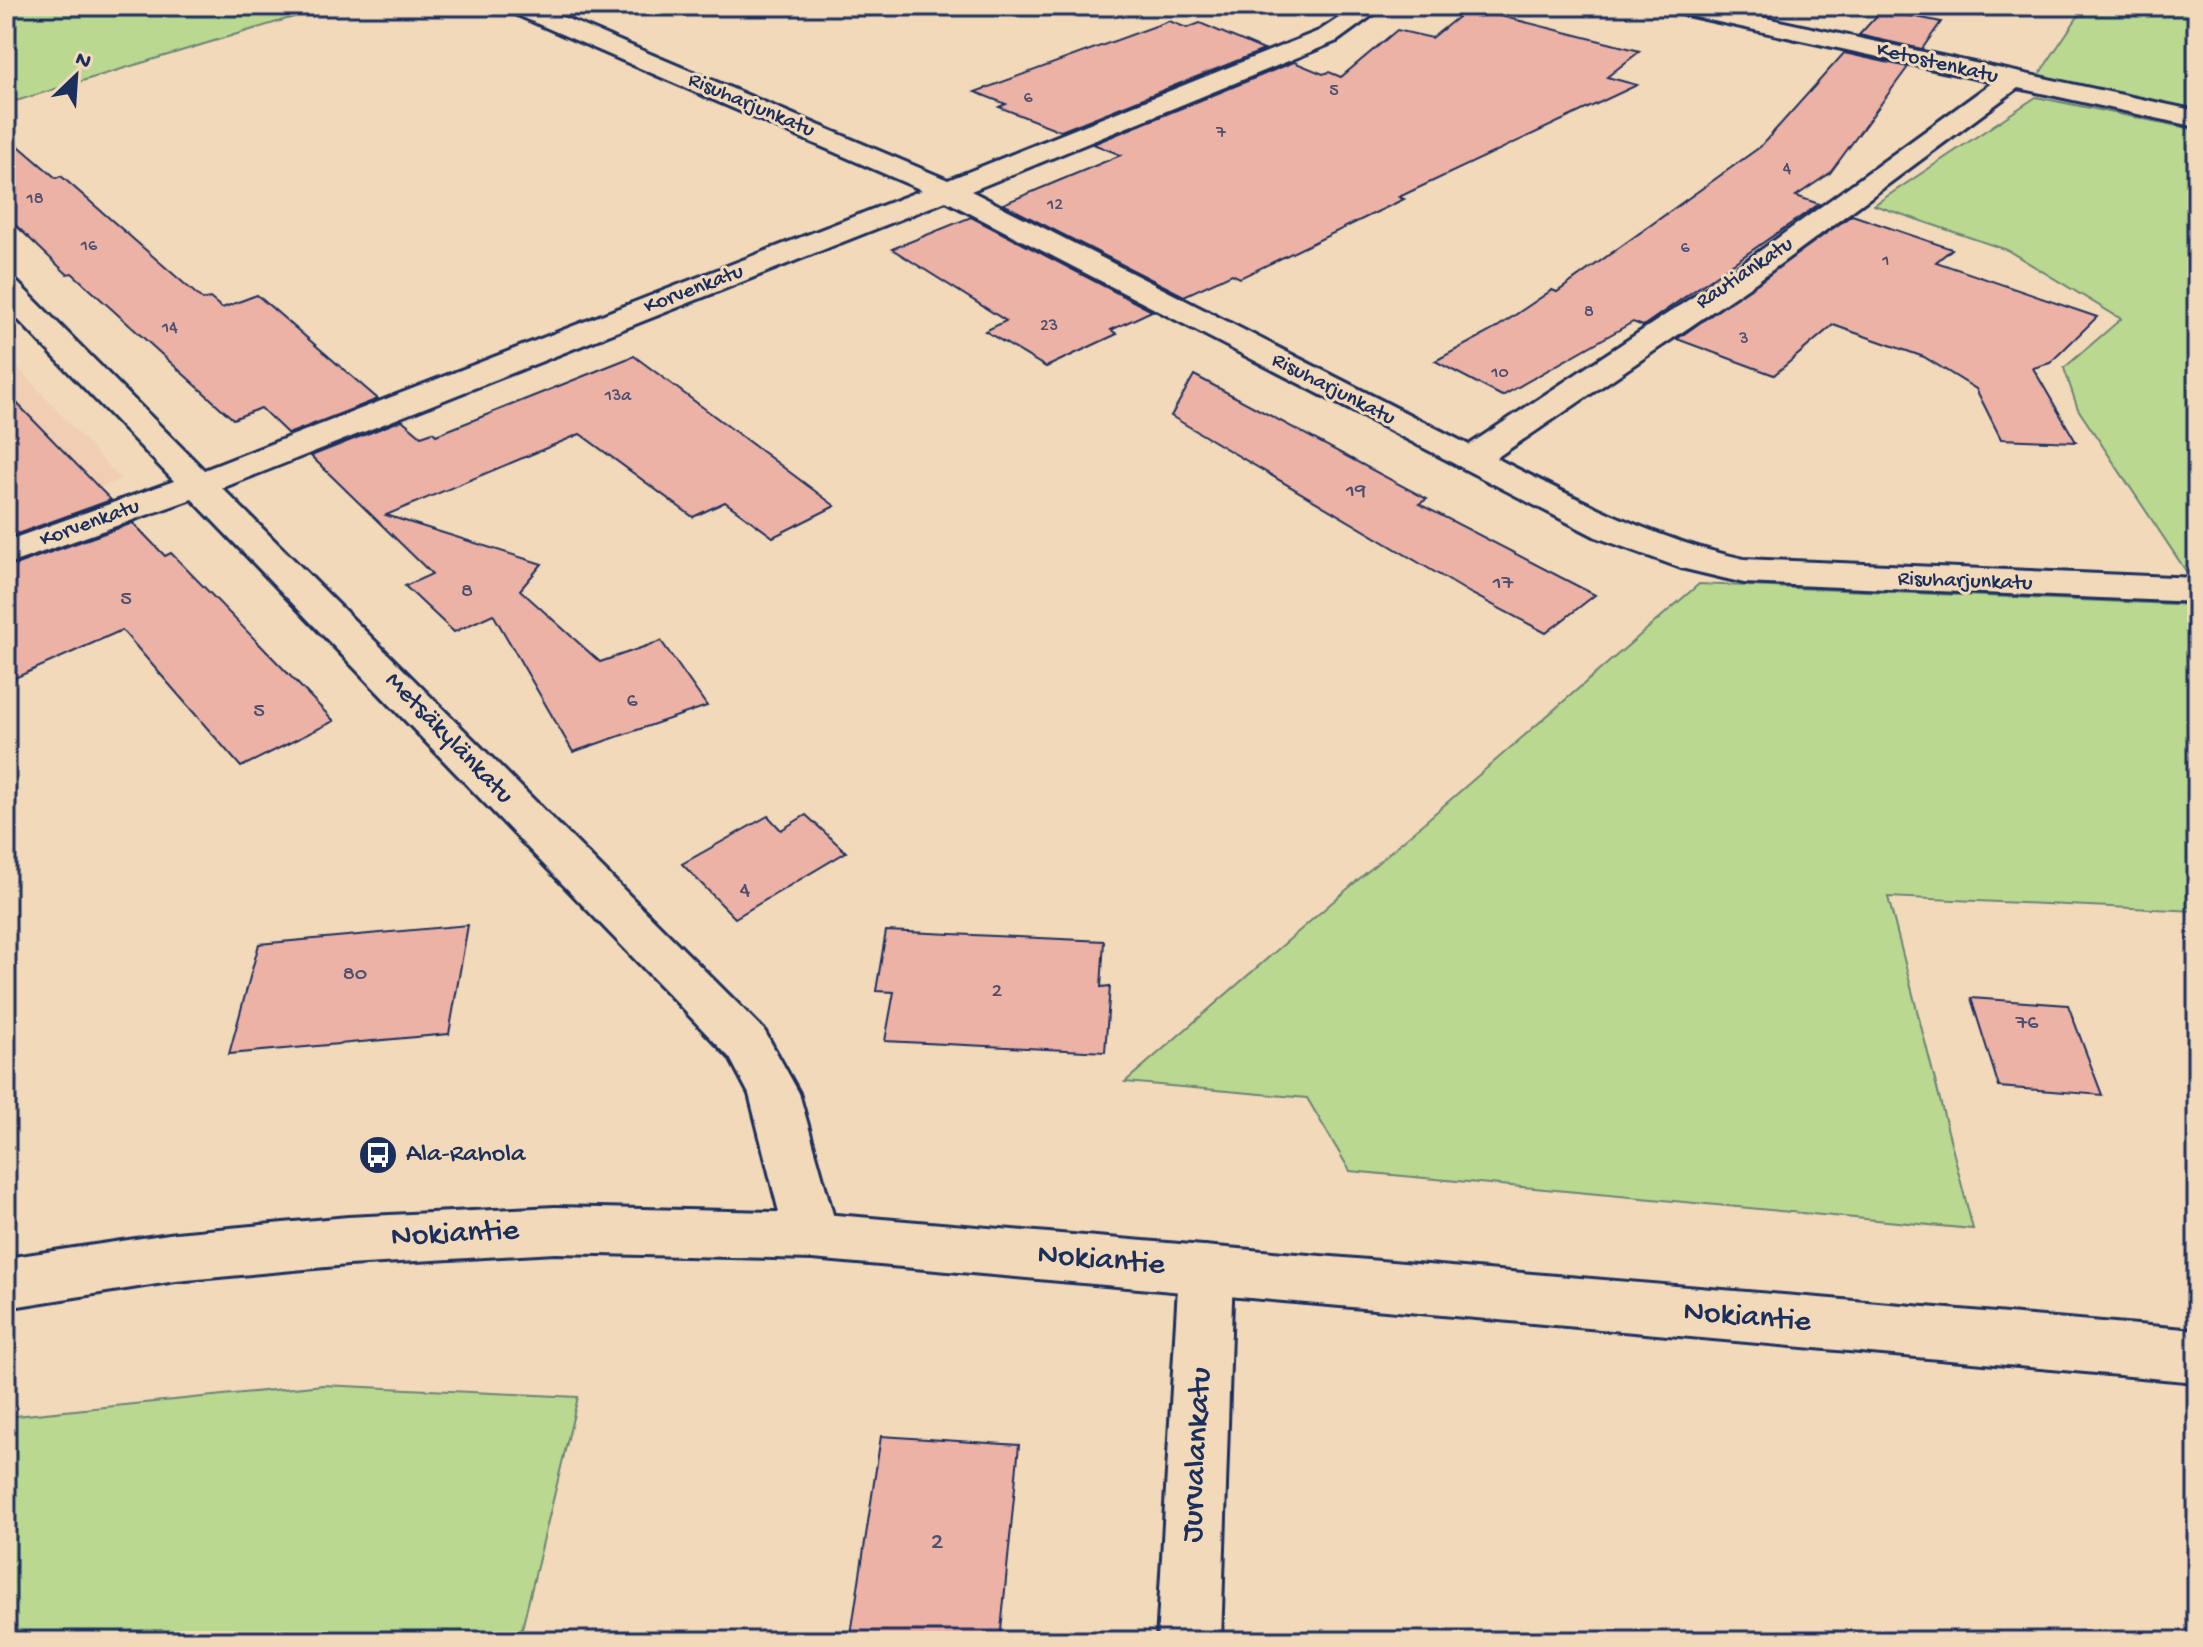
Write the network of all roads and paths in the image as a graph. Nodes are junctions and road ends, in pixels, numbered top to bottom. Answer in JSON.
{"nodes":[{"id":1,"x":516,"y":6,"type":"edge"},
{"id":2,"x":1373,"y":6,"type":"edge"},
{"id":3,"x":1677,"y":6,"type":"edge"},
{"id":4,"x":2012,"y":80,"type":"junction"},
{"id":5,"x":2197,"y":119,"type":"edge"},
{"id":6,"x":948,"y":191,"type":"junction"},
{"id":7,"x":6,"y":289,"type":"edge"},
{"id":8,"x":1471,"y":459,"type":"junction"},
{"id":9,"x":198,"y":485,"type":"junction"},
{"id":10,"x":6,"y":554,"type":"edge"},
{"id":11,"x":2197,"y":590,"type":"edge"},
{"id":12,"x":812,"y":1236,"type":"junction"},
{"id":13,"x":1206,"y":1270,"type":"junction"},
{"id":14,"x":6,"y":1283,"type":"edge"},
{"id":15,"x":2197,"y":1356,"type":"edge"},
{"id":16,"x":1189,"y":1641,"type":"edge"}],
"edges":[{"from":1,"to":6,"type":"street","name":"Risuharjunkatu"},
{"from":2,"to":6,"type":"street","name":"Korvenkatu"},
{"from":3,"to":4,"type":"street","name":"Ketostenkatu"},
{"from":4,"to":5,"type":"street","name":"Ketostenkatu"},
{"from":4,"to":8,"type":"street","name":"Rautiankatu"},
{"from":6,"to":8,"type":"street","name":"Risuharjunkatu"},
{"from":6,"to":9,"type":"street","name":"Korvenkatu"},
{"from":7,"to":9,"type":"street","name":"Metsäkylänkatu"},
{"from":8,"to":11,"type":"street","name":"Risuharjunkatu"},
{"from":9,"to":10,"type":"street","name":"Korvenkatu"},
{"from":9,"to":12,"type":"street","name":"Metsäkylänkatu"},
{"from":12,"to":13,"type":"street","name":"Nokiantie"},
{"from":12,"to":14,"type":"street","name":"Nokiantie"},
{"from":13,"to":15,"type":"street","name":"Nokiantie"},
{"from":13,"to":16,"type":"street","name":"Jurvalankatu"}]}
